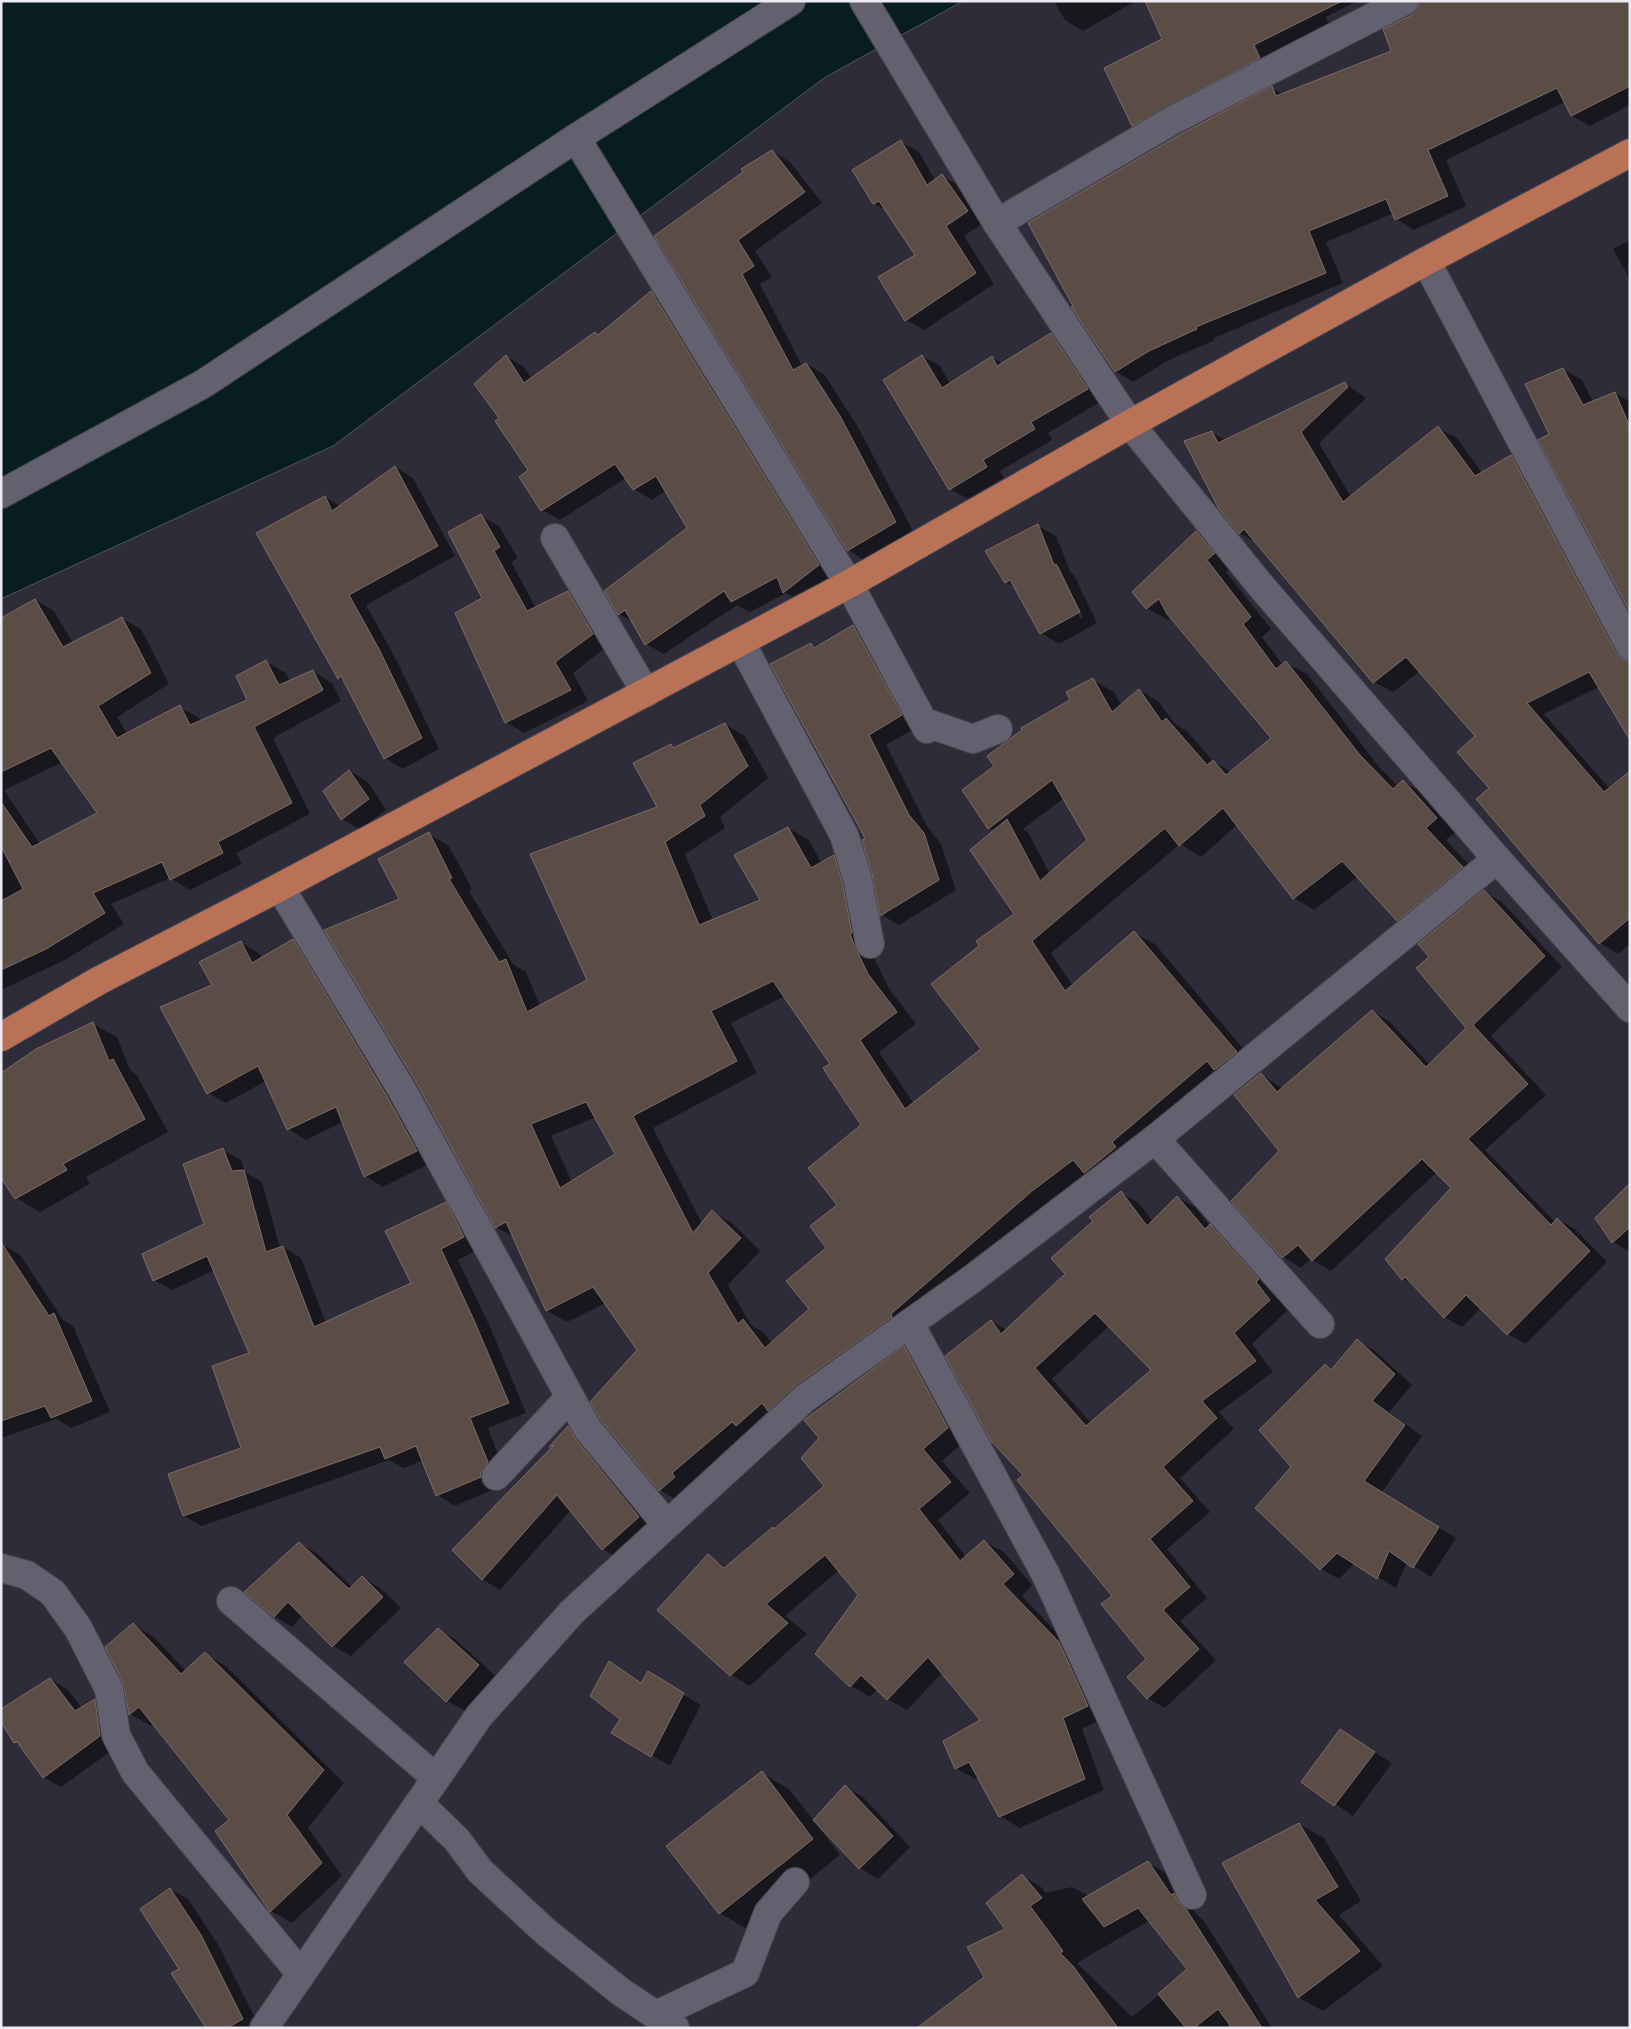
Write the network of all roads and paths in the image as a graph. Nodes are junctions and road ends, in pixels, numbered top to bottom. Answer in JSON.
{"nodes":[{"id":1,"x":791,"y":1,"type":"edge"},
{"id":2,"x":864,"y":1,"type":"edge"},
{"id":3,"x":1404,"y":1,"type":"edge"},
{"id":4,"x":576,"y":138,"type":"junction"},
{"id":5,"x":1630,"y":153,"type":"edge"},
{"id":6,"x":998,"y":223,"type":"junction"},
{"id":7,"x":1426,"y":261,"type":"junction"},
{"id":8,"x":1130,"y":424,"type":"junction"},
{"id":9,"x":1,"y":494,"type":"edge"},
{"id":10,"x":555,"y":538,"type":"dead end"},
{"id":11,"x":850,"y":584,"type":"junction"},
{"id":12,"x":741,"y":643,"type":"junction"},
{"id":13,"x":1630,"y":646,"type":"edge"},
{"id":14,"x":646,"y":694,"type":"junction"},
{"id":15,"x":998,"y":729,"type":"dead end"},
{"id":16,"x":1497,"y":859,"type":"junction"},
{"id":17,"x":280,"y":888,"type":"junction"},
{"id":18,"x":870,"y":944,"type":"dead end"},
{"id":19,"x":1630,"y":1008,"type":"edge"},
{"id":20,"x":1,"y":1037,"type":"edge"},
{"id":21,"x":1155,"y":1139,"type":"junction"},
{"id":22,"x":910,"y":1324,"type":"junction"},
{"id":23,"x":1320,"y":1324,"type":"dead end"},
{"id":24,"x":570,"y":1396,"type":"junction"},
{"id":25,"x":496,"y":1476,"type":"dead end"},
{"id":26,"x":666,"y":1524,"type":"junction"},
{"id":27,"x":1,"y":1568,"type":"edge"},
{"id":28,"x":231,"y":1601,"type":"dead end"},
{"id":29,"x":436,"y":1778,"type":"junction"},
{"id":30,"x":419,"y":1803,"type":"junction"},
{"id":31,"x":795,"y":1882,"type":"dead end"},
{"id":32,"x":1192,"y":1894,"type":"dead end"},
{"id":33,"x":301,"y":1974,"type":"junction"},
{"id":34,"x":665,"y":2021,"type":"edge"},
{"id":35,"x":264,"y":2028,"type":"edge"}],
"edges":[{"from":1,"to":4,"type":"street"},
{"from":2,"to":6,"type":"street"},
{"from":3,"to":6,"type":"street"},
{"from":4,"to":9,"type":"street"},
{"from":4,"to":11,"type":"street"},
{"from":5,"to":7,"type":"highway"},
{"from":6,"to":8,"type":"street"},
{"from":7,"to":8,"type":"highway"},
{"from":7,"to":13,"type":"street"},
{"from":8,"to":11,"type":"highway"},
{"from":8,"to":16,"type":"street"},
{"from":10,"to":14,"type":"street"},
{"from":11,"to":12,"type":"highway"},
{"from":11,"to":15,"type":"street"},
{"from":12,"to":14,"type":"highway"},
{"from":12,"to":18,"type":"street"},
{"from":14,"to":17,"type":"highway"},
{"from":16,"to":19,"type":"street"},
{"from":16,"to":21,"type":"street"},
{"from":17,"to":20,"type":"highway"},
{"from":17,"to":24,"type":"street"},
{"from":21,"to":22,"type":"street"},
{"from":21,"to":23,"type":"street"},
{"from":22,"to":26,"type":"street"},
{"from":22,"to":32,"type":"street"},
{"from":24,"to":25,"type":"street"},
{"from":24,"to":26,"type":"street"},
{"from":26,"to":29,"type":"street"},
{"from":27,"to":33,"type":"street"},
{"from":28,"to":29,"type":"street"},
{"from":29,"to":30,"type":"street"},
{"from":30,"to":33,"type":"street"},
{"from":30,"to":34,"type":"street"},
{"from":31,"to":34,"type":"street"},
{"from":33,"to":35,"type":"street"}]}
